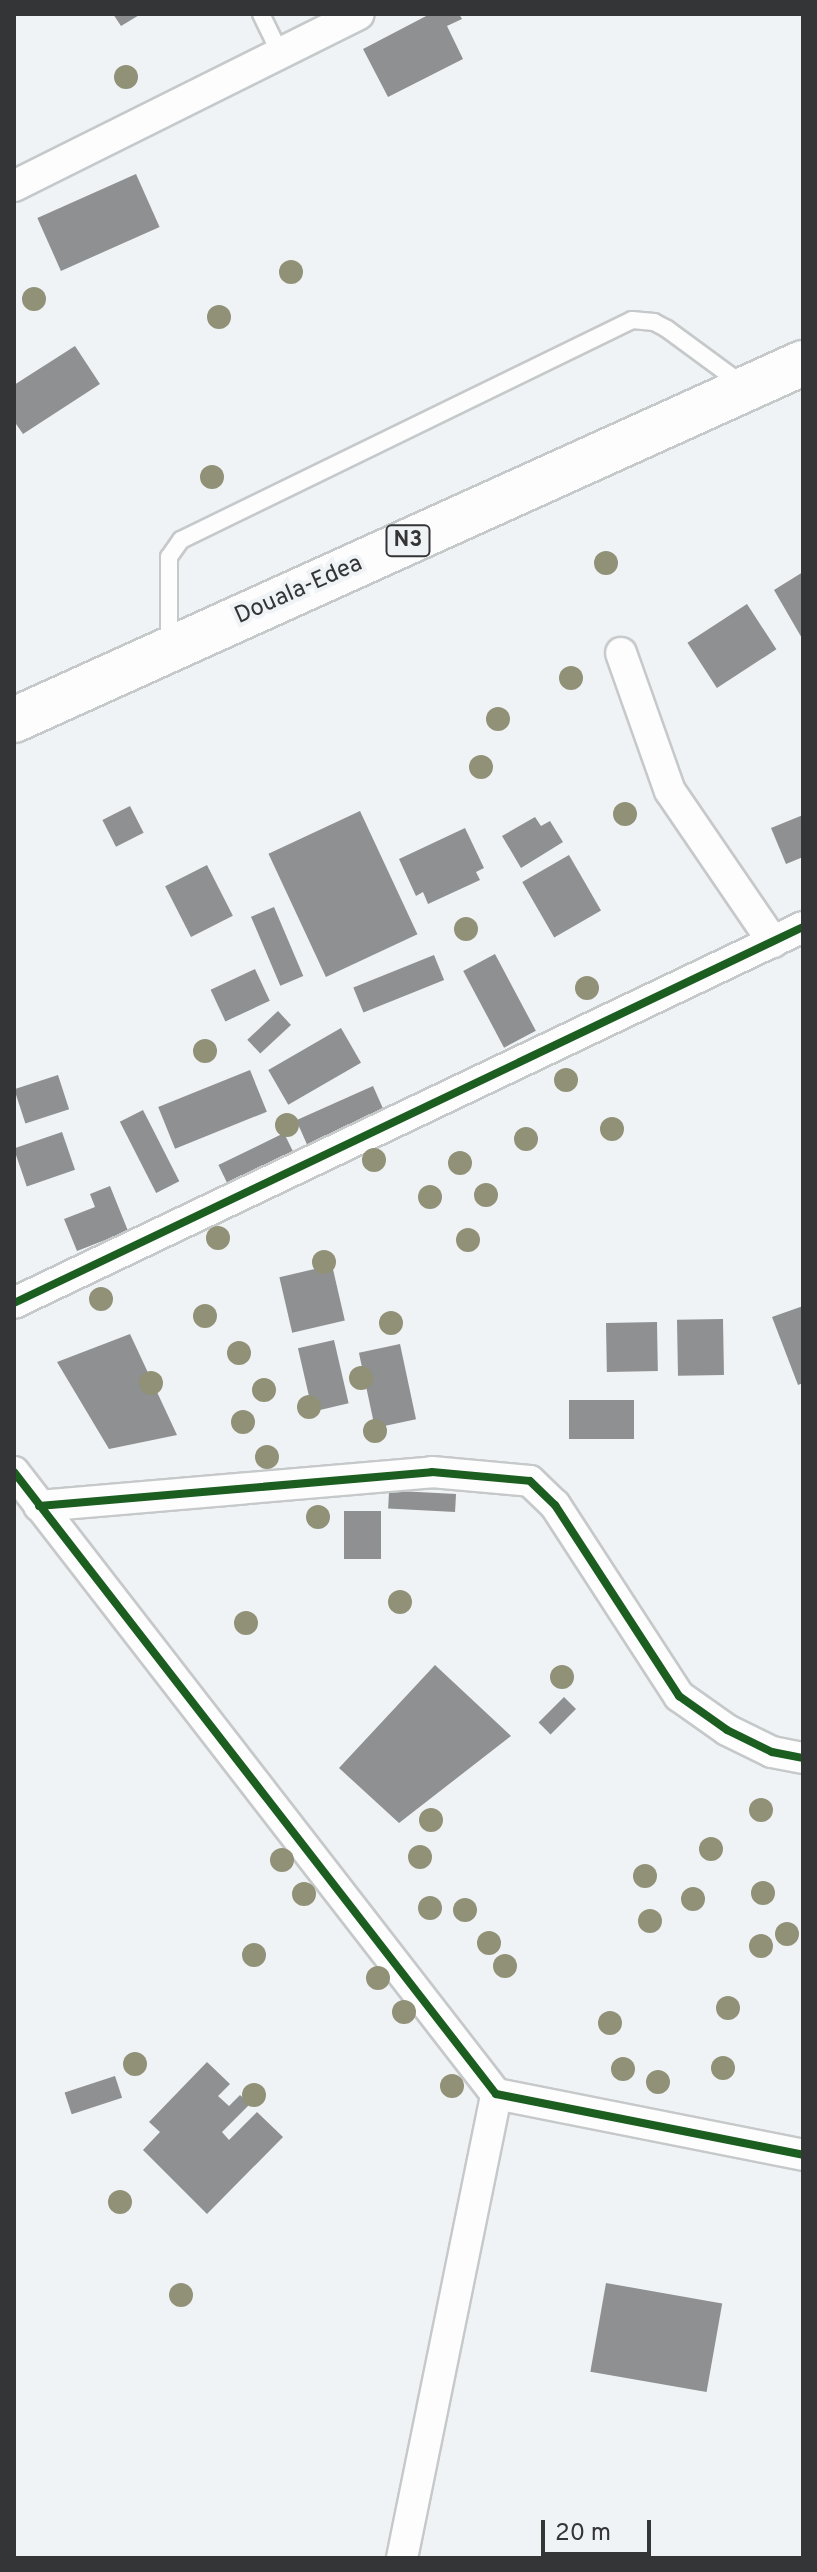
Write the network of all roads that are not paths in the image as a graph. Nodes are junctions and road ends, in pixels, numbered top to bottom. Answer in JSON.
{"nodes":[{"id":1,"x":261,"y":14,"type":"edge"},
{"id":2,"x":359,"y":14,"type":"edge"},
{"id":3,"x":280,"y":53,"type":"junction"},
{"id":4,"x":14,"y":186,"type":"edge"},
{"id":5,"x":803,"y":363,"type":"edge"},
{"id":6,"x":747,"y":388,"type":"junction"},
{"id":7,"x":169,"y":650,"type":"junction"},
{"id":8,"x":621,"y":653,"type":"dead end"},
{"id":9,"x":14,"y":720,"type":"edge"},
{"id":10,"x":803,"y":927,"type":"edge"},
{"id":11,"x":773,"y":942,"type":"junction"},
{"id":12,"x":14,"y":1303,"type":"edge"},
{"id":13,"x":14,"y":1472,"type":"edge"},
{"id":14,"x":39,"y":1506,"type":"junction"},
{"id":15,"x":803,"y":1758,"type":"edge"},
{"id":16,"x":496,"y":2094,"type":"junction"},
{"id":17,"x":803,"y":2155,"type":"edge"},
{"id":18,"x":402,"y":2558,"type":"edge"}],
"edges":[{"from":1,"to":3,"type":"lane"},
{"from":2,"to":3,"type":"street"},
{"from":3,"to":4,"type":"street"},
{"from":5,"to":6,"type":"highway","name":"Douala-Edea","number":"N3"},
{"from":6,"to":7,"type":"highway","name":"Douala-Edea","number":"N3"},
{"from":6,"to":7,"type":"lane"},
{"from":7,"to":9,"type":"highway","name":"Douala-Edea","number":"N3"},
{"from":8,"to":11,"type":"street"},
{"from":10,"to":11,"type":"street"},
{"from":11,"to":12,"type":"street"},
{"from":13,"to":14,"type":"street"},
{"from":14,"to":15,"type":"street"},
{"from":14,"to":16,"type":"street"},
{"from":16,"to":17,"type":"street"},
{"from":16,"to":18,"type":"street"}]}
